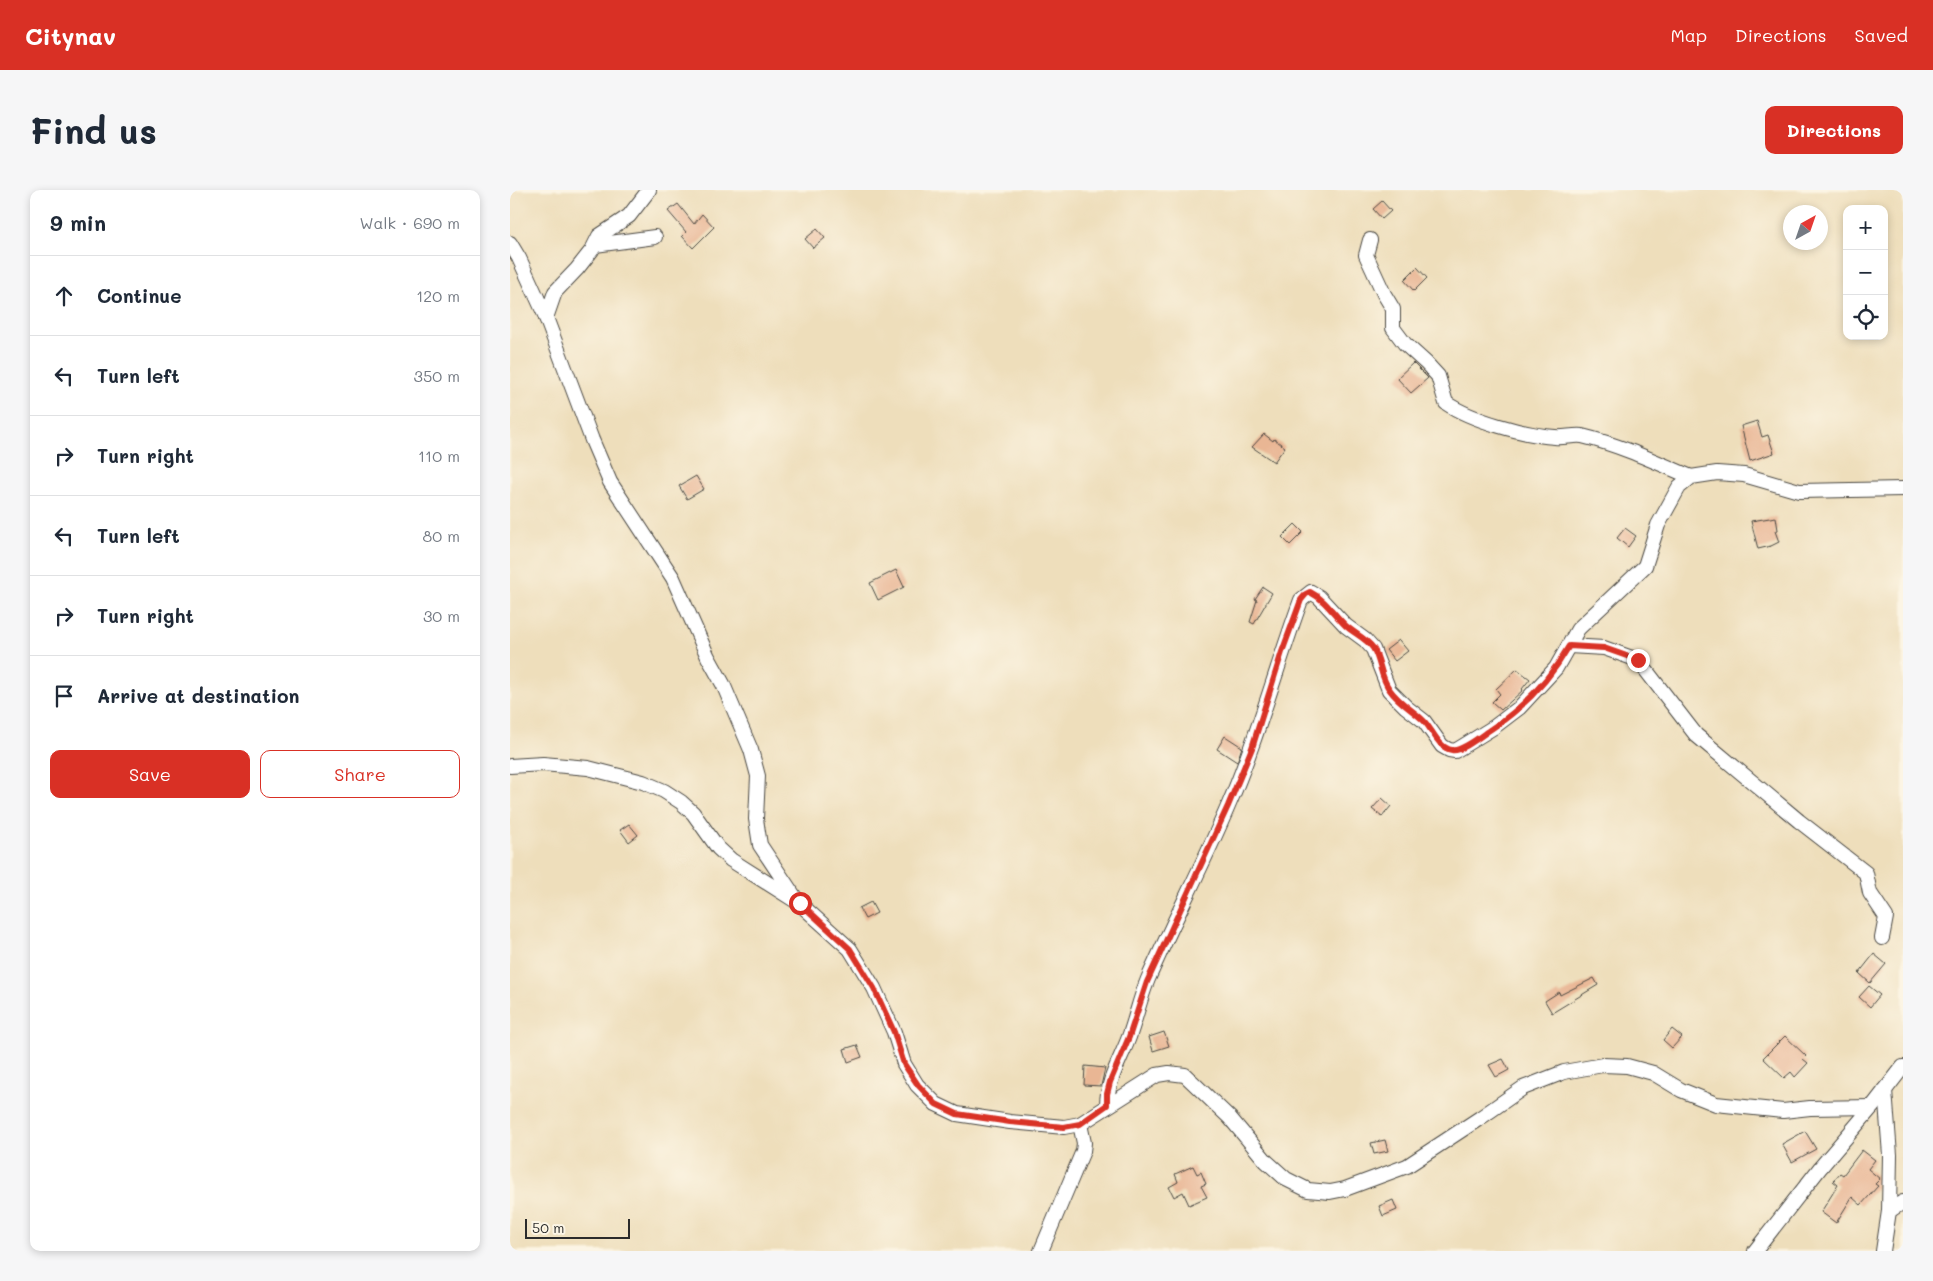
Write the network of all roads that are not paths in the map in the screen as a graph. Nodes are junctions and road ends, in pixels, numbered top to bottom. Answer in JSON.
{"nodes":[{"id":1,"x":649,"y":190,"type":"edge"},
{"id":2,"x":655,"y":237,"type":"dead end"},
{"id":3,"x":1370,"y":240,"type":"dead end"},
{"id":4,"x":510,"y":243,"type":"edge"},
{"id":5,"x":595,"y":245,"type":"junction"},
{"id":6,"x":546,"y":318,"type":"junction"},
{"id":7,"x":1691,"y":477,"type":"junction"},
{"id":8,"x":1903,"y":489,"type":"edge"},
{"id":9,"x":1569,"y":646,"type":"junction"},
{"id":10,"x":510,"y":766,"type":"edge"},
{"id":11,"x":800,"y":903,"type":"junction"},
{"id":12,"x":1882,"y":938,"type":"dead end"},
{"id":13,"x":1903,"y":1067,"type":"edge"},
{"id":14,"x":1884,"y":1090,"type":"junction"},
{"id":15,"x":1107,"y":1105,"type":"junction"},
{"id":16,"x":1872,"y":1108,"type":"junction"},
{"id":17,"x":1080,"y":1124,"type":"junction"},
{"id":18,"x":1903,"y":1202,"type":"edge"},
{"id":19,"x":1889,"y":1211,"type":"junction"},
{"id":20,"x":1041,"y":1251,"type":"edge"},
{"id":21,"x":1755,"y":1251,"type":"edge"},
{"id":22,"x":1883,"y":1251,"type":"edge"}],
"edges":[{"from":1,"to":5,"type":"street"},
{"from":2,"to":5,"type":"street"},
{"from":3,"to":7,"type":"street"},
{"from":4,"to":6,"type":"street"},
{"from":5,"to":6,"type":"street"},
{"from":6,"to":11,"type":"street"},
{"from":7,"to":8,"type":"street"},
{"from":7,"to":9,"type":"street"},
{"from":9,"to":12,"type":"street"},
{"from":9,"to":15,"type":"street"},
{"from":10,"to":11,"type":"street"},
{"from":11,"to":17,"type":"street"},
{"from":13,"to":14,"type":"street"},
{"from":14,"to":16,"type":"street"},
{"from":14,"to":19,"type":"street"},
{"from":15,"to":16,"type":"street"},
{"from":15,"to":17,"type":"street"},
{"from":16,"to":21,"type":"street"},
{"from":17,"to":20,"type":"street"},
{"from":18,"to":19,"type":"street"},
{"from":19,"to":22,"type":"street"}]}
